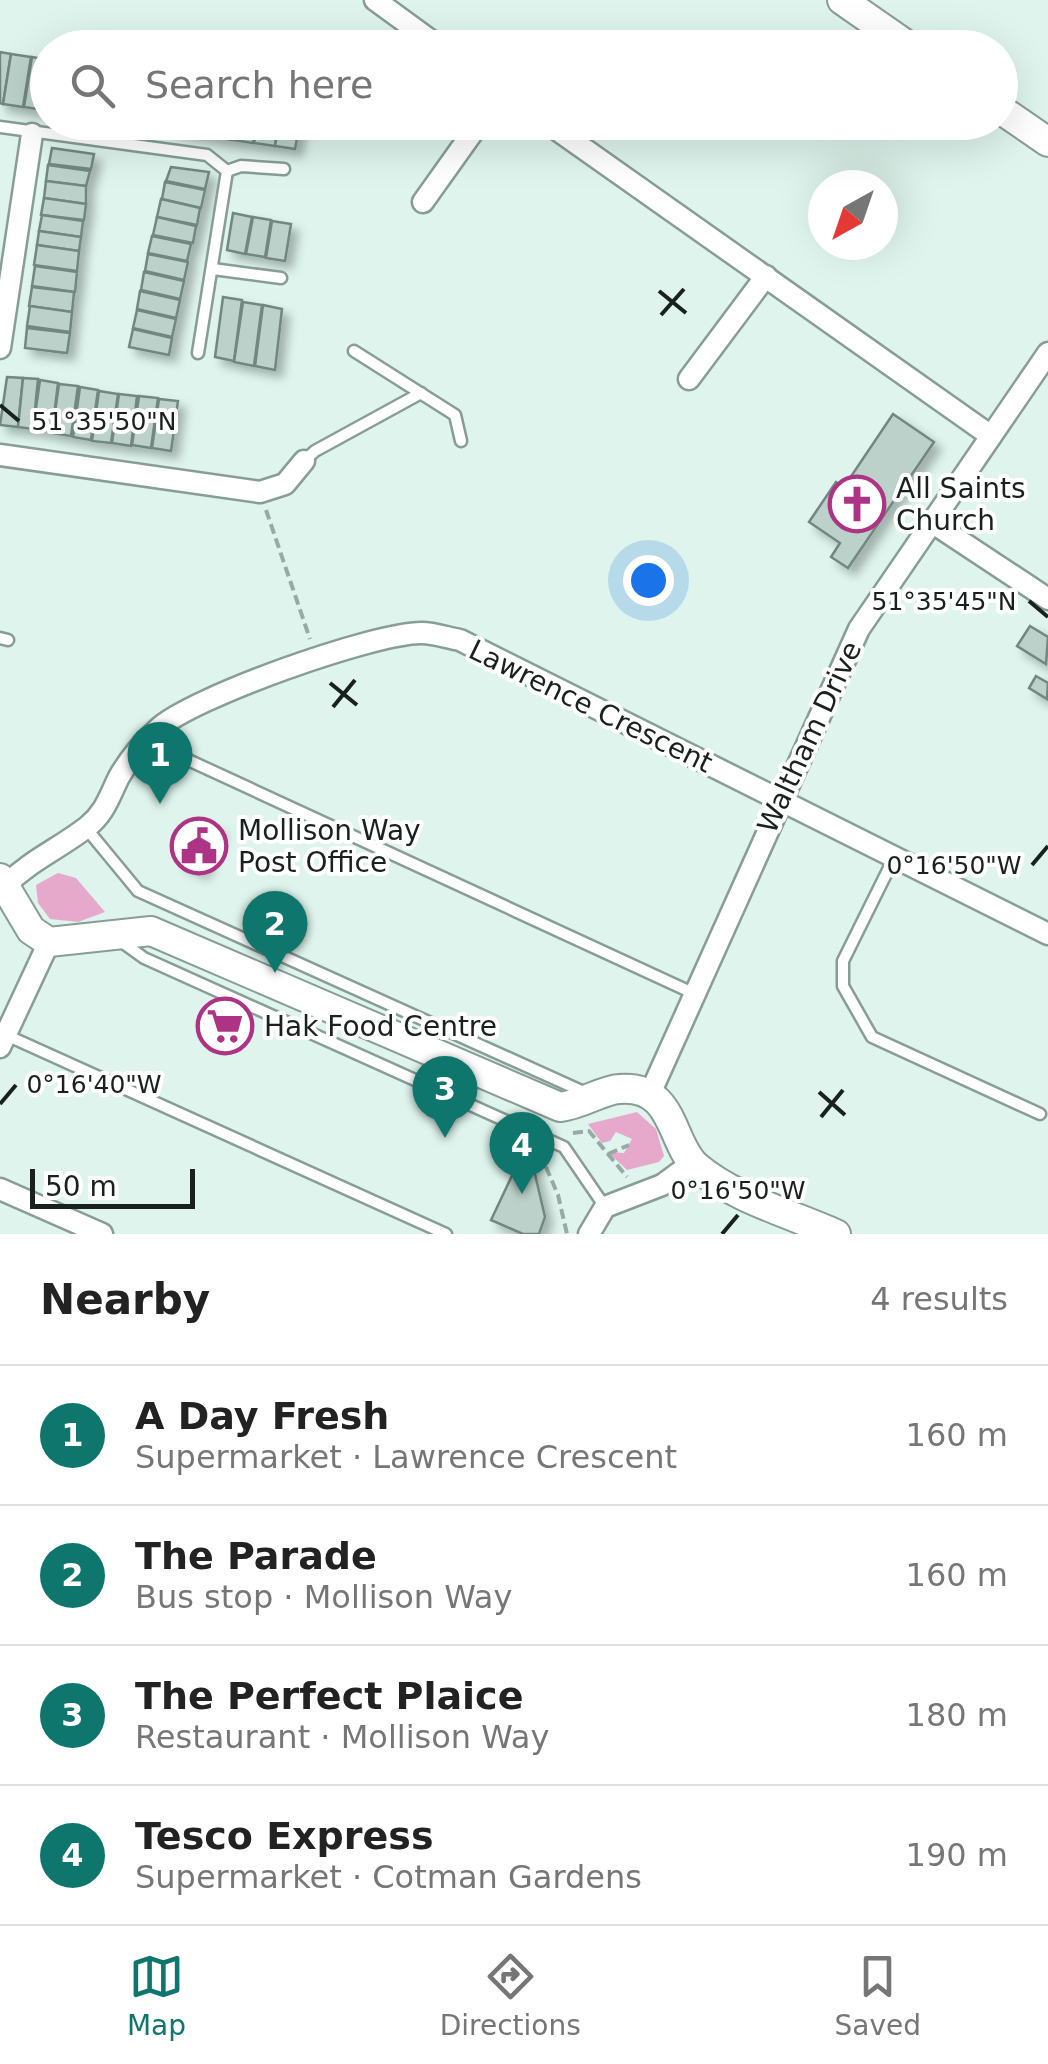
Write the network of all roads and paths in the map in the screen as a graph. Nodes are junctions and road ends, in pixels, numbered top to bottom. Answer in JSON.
{"nodes":[{"id":1,"x":375,"y":0,"type":"edge"},
{"id":2,"x":842,"y":0,"type":"edge"},
{"id":3,"x":416,"y":30,"type":"edge"},
{"id":4,"x":885,"y":30,"type":"edge"},
{"id":5,"x":1018,"y":121,"type":"edge"},
{"id":6,"x":0,"y":127,"type":"edge"},
{"id":7,"x":30,"y":134,"type":"edge"},
{"id":8,"x":31,"y":140,"type":"edge"},
{"id":9,"x":82,"y":140,"type":"edge"},
{"id":10,"x":467,"y":140,"type":"edge"},
{"id":11,"x":572,"y":140,"type":"edge"},
{"id":12,"x":1048,"y":142,"type":"edge"},
{"id":13,"x":284,"y":170,"type":"dead end"},
{"id":14,"x":227,"y":172,"type":"junction"},
{"id":15,"x":424,"y":202,"type":"dead end"},
{"id":16,"x":213,"y":269,"type":"junction"},
{"id":17,"x":766,"y":276,"type":"junction"},
{"id":18,"x":281,"y":278,"type":"dead end"},
{"id":19,"x":0,"y":348,"type":"edge"},
{"id":20,"x":354,"y":351,"type":"dead end"},
{"id":21,"x":198,"y":353,"type":"dead end"},
{"id":22,"x":1048,"y":354,"type":"edge"},
{"id":23,"x":689,"y":379,"type":"dead end"},
{"id":24,"x":421,"y":393,"type":"junction"},
{"id":25,"x":991,"y":436,"type":"junction"},
{"id":26,"x":461,"y":440,"type":"dead end"},
{"id":27,"x":0,"y":455,"type":"edge"},
{"id":28,"x":304,"y":461,"type":"joint"},
{"id":29,"x":260,"y":492,"type":"junction"},
{"id":30,"x":932,"y":523,"type":"junction"},
{"id":31,"x":1048,"y":599,"type":"edge"},
{"id":32,"x":317,"y":660,"type":"junction"},
{"id":33,"x":147,"y":741,"type":"junction"},
{"id":34,"x":779,"y":800,"type":"junction"},
{"id":35,"x":86,"y":828,"type":"junction"},
{"id":36,"x":894,"y":858,"type":"junction"},
{"id":37,"x":3,"y":882,"type":"edge"},
{"id":38,"x":1048,"y":934,"type":"edge"},
{"id":39,"x":114,"y":935,"type":"junction"},
{"id":40,"x":48,"y":942,"type":"junction"},
{"id":41,"x":694,"y":994,"type":"junction"},
{"id":42,"x":3,"y":1041,"type":"edge"},
{"id":43,"x":648,"y":1096,"type":"junction"},
{"id":44,"x":594,"y":1100,"type":"junction"},
{"id":45,"x":1040,"y":1114,"type":"dead end"},
{"id":46,"x":565,"y":1133,"type":"dead end"},
{"id":47,"x":629,"y":1145,"type":"dead end"},
{"id":48,"x":537,"y":1146,"type":"dead end"},
{"id":49,"x":608,"y":1154,"type":"junction"},
{"id":50,"x":692,"y":1163,"type":"junction"},
{"id":51,"x":630,"y":1180,"type":"dead end"},
{"id":52,"x":0,"y":1189,"type":"edge"},
{"id":53,"x":605,"y":1206,"type":"junction"},
{"id":54,"x":102,"y":1234,"type":"edge"},
{"id":55,"x":446,"y":1234,"type":"edge"},
{"id":56,"x":566,"y":1234,"type":"edge"},
{"id":57,"x":589,"y":1234,"type":"edge"},
{"id":58,"x":836,"y":1234,"type":"edge"}],
"edges":[{"from":1,"to":3,"type":"street"},
{"from":2,"to":4,"type":"street"},
{"from":5,"to":12,"type":"street"},
{"from":6,"to":7,"type":"lane"},
{"from":8,"to":19,"type":"street"},
{"from":9,"to":14,"type":"lane"},
{"from":10,"to":15,"type":"street"},
{"from":11,"to":17,"type":"street"},
{"from":13,"to":14,"type":"lane"},
{"from":14,"to":16,"type":"lane"},
{"from":16,"to":18,"type":"lane"},
{"from":16,"to":21,"type":"lane"},
{"from":17,"to":23,"type":"street"},
{"from":17,"to":25,"type":"street"},
{"from":20,"to":24,"type":"lane"},
{"from":22,"to":25,"type":"street","name":"Waltham Drive"},
{"from":24,"to":26,"type":"lane"},
{"from":24,"to":28,"type":"lane"},
{"from":25,"to":30,"type":"street","name":"Waltham Drive"},
{"from":27,"to":29,"type":"street"},
{"from":28,"to":29,"type":"street"},
{"from":29,"to":32,"type":"path"},
{"from":30,"to":31,"type":"street"},
{"from":30,"to":34,"type":"street","name":"Waltham Drive"},
{"from":32,"to":33,"type":"street","name":"Lawrence Crescent"},
{"from":32,"to":34,"type":"street","name":"Lawrence Crescent"},
{"from":33,"to":35,"type":"street","name":"Lawrence Crescent"},
{"from":33,"to":41,"type":"lane"},
{"from":34,"to":36,"type":"street","name":"Lawrence Crescent"},
{"from":34,"to":41,"type":"street","name":"Waltham Drive"},
{"from":35,"to":37,"type":"street","name":"Lawrence Crescent"},
{"from":35,"to":44,"type":"lane"},
{"from":36,"to":38,"type":"street","name":"Lawrence Crescent"},
{"from":36,"to":45,"type":"lane"},
{"from":37,"to":40,"type":"street"},
{"from":39,"to":40,"type":"street"},
{"from":39,"to":44,"type":"street"},
{"from":39,"to":53,"type":"lane"},
{"from":40,"to":42,"type":"street"},
{"from":41,"to":43,"type":"street","name":"Waltham Drive"},
{"from":42,"to":55,"type":"lane"},
{"from":43,"to":44,"type":"street"},
{"from":43,"to":50,"type":"street"},
{"from":46,"to":49,"type":"path"},
{"from":47,"to":49,"type":"path"},
{"from":48,"to":56,"type":"path"},
{"from":49,"to":51,"type":"path"},
{"from":50,"to":53,"type":"street"},
{"from":50,"to":58,"type":"street"},
{"from":52,"to":54,"type":"street"},
{"from":53,"to":57,"type":"street"}]}
